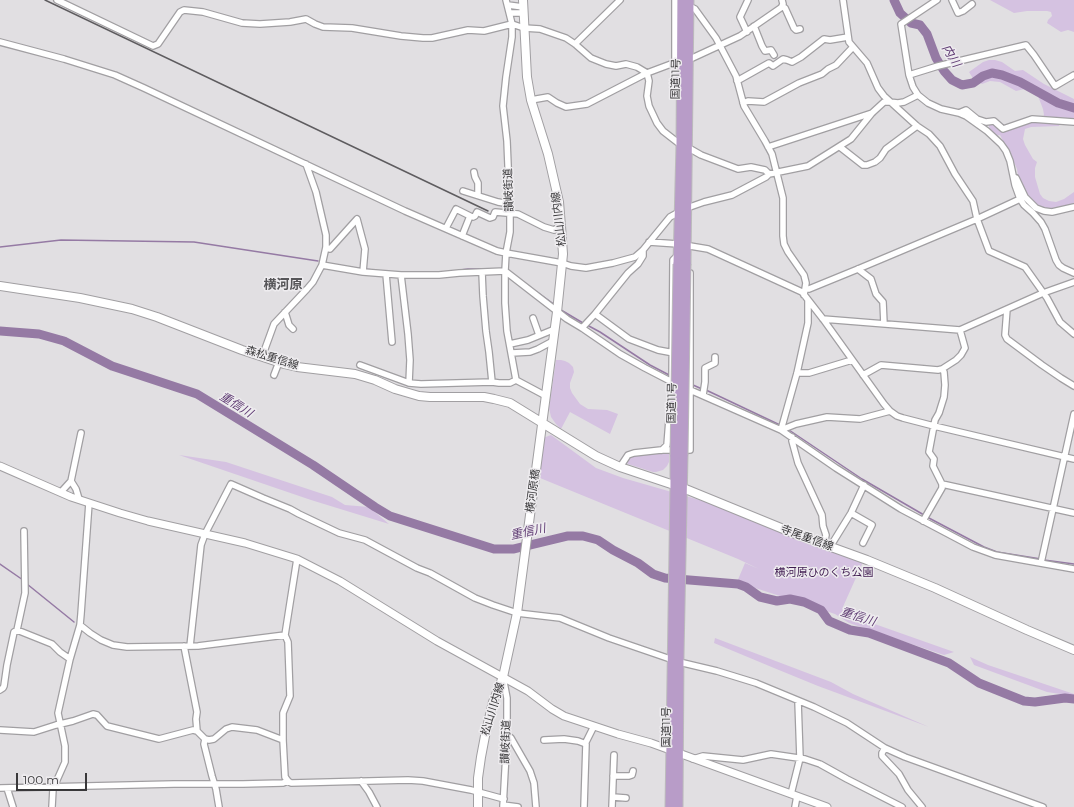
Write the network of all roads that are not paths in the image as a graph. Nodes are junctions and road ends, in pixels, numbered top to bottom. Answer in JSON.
{"nodes":[{"id":1,"x":58,"y":0,"type":"edge"},
{"id":2,"x":620,"y":0,"type":"edge"},
{"id":3,"x":675,"y":0,"type":"edge"},
{"id":4,"x":748,"y":0,"type":"edge"},
{"id":5,"x":843,"y":0,"type":"edge"},
{"id":6,"x":937,"y":0,"type":"edge"},
{"id":7,"x":952,"y":0,"type":"edge"},
{"id":8,"x":507,"y":2,"type":"edge"},
{"id":9,"x":687,"y":2,"type":"edge"},
{"id":10,"x":782,"y":3,"type":"edge"},
{"id":11,"x":972,"y":4,"type":"dead end"},
{"id":12,"x":523,"y":7,"type":"edge"},
{"id":13,"x":510,"y":13,"type":"junction"},
{"id":14,"x":512,"y":24,"type":"junction"},
{"id":15,"x":754,"y":26,"type":"junction"},
{"id":16,"x":524,"y":28,"type":"junction"},
{"id":17,"x":800,"y":29,"type":"dead end"},
{"id":18,"x":747,"y":32,"type":"junction"},
{"id":19,"x":848,"y":37,"type":"junction"},
{"id":20,"x":0,"y":42,"type":"edge"},
{"id":21,"x":575,"y":44,"type":"junction"},
{"id":22,"x":720,"y":46,"type":"junction"},
{"id":23,"x":853,"y":47,"type":"junction"},
{"id":24,"x":774,"y":55,"type":"dead end"},
{"id":25,"x":681,"y":62,"type":"junction"},
{"id":26,"x":646,"y":73,"type":"junction"},
{"id":27,"x":909,"y":75,"type":"junction"},
{"id":28,"x":1074,"y":75,"type":"edge"},
{"id":29,"x":737,"y":81,"type":"junction"},
{"id":30,"x":918,"y":95,"type":"junction"},
{"id":31,"x":531,"y":100,"type":"junction"},
{"id":32,"x":890,"y":102,"type":"junction"},
{"id":33,"x":743,"y":103,"type":"junction"},
{"id":34,"x":872,"y":113,"type":"junction"},
{"id":35,"x":959,"y":113,"type":"junction"},
{"id":36,"x":1074,"y":122,"type":"edge"},
{"id":37,"x":917,"y":126,"type":"junction"},
{"id":38,"x":684,"y":146,"type":"junction"},
{"id":39,"x":768,"y":147,"type":"junction"},
{"id":40,"x":840,"y":147,"type":"junction"},
{"id":41,"x":306,"y":164,"type":"junction"},
{"id":42,"x":474,"y":172,"type":"dead end"},
{"id":43,"x":1013,"y":172,"type":"junction"},
{"id":44,"x":777,"y":173,"type":"junction"},
{"id":45,"x":769,"y":174,"type":"junction"},
{"id":46,"x":463,"y":190,"type":"dead end"},
{"id":47,"x":478,"y":195,"type":"junction"},
{"id":48,"x":1020,"y":199,"type":"junction"},
{"id":49,"x":498,"y":202,"type":"junction"},
{"id":50,"x":510,"y":204,"type":"junction"},
{"id":51,"x":1074,"y":207,"type":"edge"},
{"id":52,"x":683,"y":210,"type":"junction"},
{"id":53,"x":495,"y":212,"type":"junction"},
{"id":54,"x":510,"y":214,"type":"junction"},
{"id":55,"x":470,"y":216,"type":"junction"},
{"id":56,"x":977,"y":219,"type":"junction"},
{"id":57,"x":561,"y":226,"type":"junction"},
{"id":58,"x":446,"y":228,"type":"junction"},
{"id":59,"x":462,"y":236,"type":"junction"},
{"id":60,"x":649,"y":242,"type":"junction"},
{"id":61,"x":326,"y":247,"type":"junction"},
{"id":62,"x":643,"y":250,"type":"junction"},
{"id":63,"x":506,"y":253,"type":"junction"},
{"id":64,"x":682,"y":254,"type":"junction"},
{"id":65,"x":562,"y":263,"type":"junction"},
{"id":66,"x":322,"y":266,"type":"junction"},
{"id":67,"x":858,"y":269,"type":"junction"},
{"id":68,"x":363,"y":270,"type":"junction"},
{"id":69,"x":505,"y":270,"type":"junction"},
{"id":70,"x":482,"y":272,"type":"junction"},
{"id":71,"x":1074,"y":272,"type":"edge"},
{"id":72,"x":386,"y":274,"type":"junction"},
{"id":73,"x":401,"y":275,"type":"junction"},
{"id":74,"x":1074,"y":282,"type":"edge"},
{"id":75,"x":0,"y":286,"type":"edge"},
{"id":76,"x":1043,"y":293,"type":"junction"},
{"id":77,"x":806,"y":294,"type":"junction"},
{"id":78,"x":1006,"y":309,"type":"junction"},
{"id":79,"x":285,"y":312,"type":"junction"},
{"id":80,"x":557,"y":312,"type":"junction"},
{"id":81,"x":595,"y":314,"type":"junction"},
{"id":82,"x":534,"y":318,"type":"dead end"},
{"id":83,"x":823,"y":319,"type":"junction"},
{"id":84,"x":884,"y":324,"type":"junction"},
{"id":85,"x":582,"y":328,"type":"junction"},
{"id":86,"x":293,"y":329,"type":"dead end"},
{"id":87,"x":555,"y":329,"type":"junction"},
{"id":88,"x":960,"y":330,"type":"junction"},
{"id":89,"x":1074,"y":334,"type":"edge"},
{"id":90,"x":539,"y":335,"type":"junction"},
{"id":91,"x":553,"y":341,"type":"junction"},
{"id":92,"x":392,"y":342,"type":"dead end"},
{"id":93,"x":510,"y":344,"type":"junction"},
{"id":94,"x":671,"y":352,"type":"junction"},
{"id":95,"x":512,"y":353,"type":"junction"},
{"id":96,"x":690,"y":354,"type":"junction"},
{"id":97,"x":262,"y":357,"type":"junction"},
{"id":98,"x":715,"y":357,"type":"dead end"},
{"id":99,"x":852,"y":360,"type":"junction"},
{"id":100,"x":279,"y":362,"type":"junction"},
{"id":101,"x":360,"y":365,"type":"dead end"},
{"id":102,"x":942,"y":369,"type":"junction"},
{"id":103,"x":797,"y":373,"type":"junction"},
{"id":104,"x":274,"y":375,"type":"dead end"},
{"id":105,"x":863,"y":375,"type":"junction"},
{"id":106,"x":516,"y":380,"type":"junction"},
{"id":107,"x":492,"y":382,"type":"junction"},
{"id":108,"x":672,"y":382,"type":"junction"},
{"id":109,"x":409,"y":383,"type":"junction"},
{"id":110,"x":1074,"y":386,"type":"edge"},
{"id":111,"x":690,"y":390,"type":"junction"},
{"id":112,"x":703,"y":395,"type":"junction"},
{"id":113,"x":546,"y":396,"type":"junction"},
{"id":114,"x":890,"y":411,"type":"junction"},
{"id":115,"x":1074,"y":414,"type":"edge"},
{"id":116,"x":542,"y":423,"type":"junction"},
{"id":117,"x":934,"y":426,"type":"junction"},
{"id":118,"x":781,"y":430,"type":"junction"},
{"id":119,"x":81,"y":433,"type":"dead end"},
{"id":120,"x":792,"y":437,"type":"junction"},
{"id":121,"x":540,"y":440,"type":"joint"},
{"id":122,"x":661,"y":450,"type":"junction"},
{"id":123,"x":1064,"y":456,"type":"junction"},
{"id":124,"x":1074,"y":459,"type":"edge"},
{"id":125,"x":0,"y":466,"type":"edge"},
{"id":126,"x":620,"y":467,"type":"junction"},
{"id":127,"x":71,"y":481,"type":"junction"},
{"id":128,"x":942,"y":484,"type":"junction"},
{"id":129,"x":864,"y":485,"type":"junction"},
{"id":130,"x":679,"y":487,"type":"junction"},
{"id":131,"x":61,"y":492,"type":"junction"},
{"id":132,"x":79,"y":499,"type":"junction"},
{"id":133,"x":89,"y":503,"type":"junction"},
{"id":134,"x":1053,"y":509,"type":"junction"},
{"id":135,"x":851,"y":513,"type":"junction"},
{"id":136,"x":1074,"y":513,"type":"edge"},
{"id":137,"x":923,"y":521,"type":"junction"},
{"id":138,"x":24,"y":531,"type":"dead end"},
{"id":139,"x":205,"y":534,"type":"junction"},
{"id":140,"x":863,"y":542,"type":"dead end"},
{"id":141,"x":827,"y":546,"type":"junction"},
{"id":142,"x":297,"y":559,"type":"junction"},
{"id":143,"x":1042,"y":563,"type":"junction"},
{"id":144,"x":1074,"y":569,"type":"edge"},
{"id":145,"x":517,"y":613,"type":"junction"},
{"id":146,"x":80,"y":625,"type":"junction"},
{"id":147,"x":17,"y":630,"type":"junction"},
{"id":148,"x":285,"y":635,"type":"junction"},
{"id":149,"x":187,"y":646,"type":"junction"},
{"id":150,"x":1074,"y":650,"type":"edge"},
{"id":151,"x":675,"y":657,"type":"junction"},
{"id":152,"x":70,"y":659,"type":"junction"},
{"id":153,"x":503,"y":677,"type":"junction"},
{"id":154,"x":0,"y":690,"type":"edge"},
{"id":155,"x":798,"y":701,"type":"junction"},
{"id":156,"x":60,"y":724,"type":"junction"},
{"id":157,"x":594,"y":726,"type":"junction"},
{"id":158,"x":0,"y":730,"type":"edge"},
{"id":159,"x":197,"y":731,"type":"junction"},
{"id":160,"x":507,"y":735,"type":"junction"},
{"id":161,"x":205,"y":739,"type":"junction"},
{"id":162,"x":283,"y":740,"type":"junction"},
{"id":163,"x":544,"y":740,"type":"dead end"},
{"id":164,"x":585,"y":744,"type":"junction"},
{"id":165,"x":885,"y":748,"type":"junction"},
{"id":166,"x":674,"y":752,"type":"junction"},
{"id":167,"x":615,"y":755,"type":"dead end"},
{"id":168,"x":800,"y":758,"type":"junction"},
{"id":169,"x":692,"y":759,"type":"junction"},
{"id":170,"x":633,"y":771,"type":"dead end"},
{"id":171,"x":613,"y":776,"type":"junction"},
{"id":172,"x":288,"y":781,"type":"junction"},
{"id":173,"x":360,"y":781,"type":"junction"},
{"id":174,"x":215,"y":784,"type":"junction"},
{"id":175,"x":54,"y":787,"type":"junction"},
{"id":176,"x":0,"y":788,"type":"edge"},
{"id":177,"x":7,"y":788,"type":"junction"},
{"id":178,"x":479,"y":792,"type":"junction"},
{"id":179,"x":794,"y":795,"type":"junction"},
{"id":180,"x":613,"y":797,"type":"junction"},
{"id":181,"x":626,"y":798,"type":"dead end"},
{"id":182,"x":503,"y":804,"type":"edge"},
{"id":183,"x":13,"y":807,"type":"edge"},
{"id":184,"x":52,"y":807,"type":"edge"},
{"id":185,"x":219,"y":807,"type":"edge"},
{"id":186,"x":377,"y":807,"type":"edge"},
{"id":187,"x":478,"y":807,"type":"edge"},
{"id":188,"x":518,"y":807,"type":"edge"},
{"id":189,"x":536,"y":807,"type":"edge"},
{"id":190,"x":584,"y":807,"type":"edge"},
{"id":191,"x":612,"y":807,"type":"edge"},
{"id":192,"x":670,"y":807,"type":"edge"},
{"id":193,"x":678,"y":807,"type":"edge"},
{"id":194,"x":795,"y":807,"type":"edge"},
{"id":195,"x":828,"y":807,"type":"edge"},
{"id":196,"x":902,"y":807,"type":"edge"},
{"id":197,"x":922,"y":807,"type":"edge"},
{"id":198,"x":1043,"y":807,"type":"edge"}],
"edges":[{"from":1,"to":14,"type":"street"},
{"from":2,"to":21,"type":"street"},
{"from":3,"to":25,"type":"street"},
{"from":4,"to":18,"type":"street"},
{"from":5,"to":19,"type":"street"},
{"from":6,"to":27,"type":"street"},
{"from":7,"to":11,"type":"street"},
{"from":8,"to":12,"type":"street"},
{"from":8,"to":13,"type":"street","name":"讃岐街道"},
{"from":9,"to":22,"type":"street"},
{"from":9,"to":25,"type":"highway","name":"国道11号"},
{"from":10,"to":15,"type":"street"},
{"from":10,"to":17,"type":"street"},
{"from":12,"to":13,"type":"street"},
{"from":12,"to":16,"type":"main road","name":"松山川内線"},
{"from":13,"to":14,"type":"street","name":"讃岐街道"},
{"from":14,"to":16,"type":"street"},
{"from":14,"to":50,"type":"street","name":"讃岐街道"},
{"from":15,"to":18,"type":"street"},
{"from":15,"to":24,"type":"street"},
{"from":16,"to":21,"type":"street"},
{"from":16,"to":31,"type":"main road","name":"松山川内線"},
{"from":18,"to":22,"type":"street"},
{"from":19,"to":23,"type":"street"},
{"from":19,"to":29,"type":"street"},
{"from":20,"to":41,"type":"street"},
{"from":21,"to":26,"type":"street"},
{"from":22,"to":25,"type":"street"},
{"from":22,"to":29,"type":"street"},
{"from":23,"to":32,"type":"street"},
{"from":23,"to":33,"type":"street"},
{"from":25,"to":26,"type":"street"},
{"from":25,"to":38,"type":"highway","name":"国道11号"},
{"from":26,"to":31,"type":"street"},
{"from":26,"to":38,"type":"street"},
{"from":27,"to":28,"type":"street"},
{"from":27,"to":30,"type":"street"},
{"from":29,"to":33,"type":"street"},
{"from":30,"to":32,"type":"street"},
{"from":30,"to":35,"type":"street"},
{"from":31,"to":57,"type":"main road","name":"松山川内線"},
{"from":32,"to":34,"type":"street"},
{"from":32,"to":37,"type":"street"},
{"from":33,"to":39,"type":"street"},
{"from":34,"to":39,"type":"street"},
{"from":34,"to":40,"type":"street"},
{"from":35,"to":36,"type":"street"},
{"from":35,"to":43,"type":"street"},
{"from":37,"to":40,"type":"street"},
{"from":37,"to":56,"type":"street"},
{"from":38,"to":45,"type":"street"},
{"from":38,"to":52,"type":"highway","name":"国道11号"},
{"from":39,"to":44,"type":"street"},
{"from":40,"to":44,"type":"street"},
{"from":41,"to":58,"type":"street"},
{"from":41,"to":61,"type":"street"},
{"from":42,"to":47,"type":"street"},
{"from":43,"to":48,"type":"street"},
{"from":43,"to":51,"type":"street"},
{"from":44,"to":45,"type":"street"},
{"from":44,"to":77,"type":"street"},
{"from":45,"to":52,"type":"street"},
{"from":46,"to":47,"type":"street"},
{"from":47,"to":49,"type":"street"},
{"from":48,"to":56,"type":"street"},
{"from":48,"to":71,"type":"street"},
{"from":49,"to":50,"type":"street"},
{"from":49,"to":53,"type":"street"},
{"from":50,"to":54,"type":"street","name":"讃岐街道"},
{"from":52,"to":60,"type":"street"},
{"from":52,"to":64,"type":"highway","name":"国道11号"},
{"from":53,"to":54,"type":"street"},
{"from":53,"to":55,"type":"street"},
{"from":54,"to":57,"type":"street"},
{"from":54,"to":63,"type":"street","name":"讃岐街道"},
{"from":55,"to":58,"type":"street"},
{"from":55,"to":59,"type":"street"},
{"from":56,"to":67,"type":"street"},
{"from":56,"to":76,"type":"street"},
{"from":57,"to":65,"type":"main road","name":"松山川内線"},
{"from":58,"to":59,"type":"street"},
{"from":59,"to":63,"type":"street"},
{"from":60,"to":62,"type":"street"},
{"from":60,"to":64,"type":"street"},
{"from":61,"to":66,"type":"street"},
{"from":61,"to":68,"type":"street"},
{"from":62,"to":65,"type":"street"},
{"from":62,"to":81,"type":"street"},
{"from":63,"to":65,"type":"street"},
{"from":63,"to":69,"type":"street","name":"讃岐街道"},
{"from":64,"to":77,"type":"street"},
{"from":64,"to":94,"type":"street"},
{"from":64,"to":96,"type":"street"},
{"from":64,"to":130,"type":"highway","name":"国道11号","bridge":true},
{"from":65,"to":80,"type":"main road","name":"松山川内線"},
{"from":66,"to":68,"type":"street"},
{"from":66,"to":79,"type":"street"},
{"from":67,"to":77,"type":"street"},
{"from":67,"to":84,"type":"street"},
{"from":68,"to":72,"type":"street"},
{"from":69,"to":70,"type":"street"},
{"from":69,"to":80,"type":"street"},
{"from":69,"to":93,"type":"street","name":"讃岐街道"},
{"from":70,"to":73,"type":"street"},
{"from":70,"to":107,"type":"street"},
{"from":72,"to":73,"type":"street"},
{"from":72,"to":92,"type":"street"},
{"from":73,"to":109,"type":"street"},
{"from":74,"to":76,"type":"street"},
{"from":75,"to":97,"type":"main road","name":"森松重信線"},
{"from":76,"to":78,"type":"street"},
{"from":76,"to":89,"type":"street"},
{"from":77,"to":83,"type":"street"},
{"from":77,"to":103,"type":"street"},
{"from":78,"to":88,"type":"street"},
{"from":78,"to":110,"type":"street"},
{"from":79,"to":86,"type":"street"},
{"from":79,"to":97,"type":"street"},
{"from":80,"to":85,"type":"street"},
{"from":80,"to":87,"type":"main road","name":"松山川内線"},
{"from":81,"to":85,"type":"street"},
{"from":81,"to":94,"type":"street"},
{"from":82,"to":90,"type":"street"},
{"from":83,"to":84,"type":"street"},
{"from":83,"to":99,"type":"street"},
{"from":84,"to":88,"type":"street"},
{"from":85,"to":108,"type":"street"},
{"from":87,"to":90,"type":"street"},
{"from":87,"to":91,"type":"main road","name":"松山川内線"},
{"from":88,"to":102,"type":"street"},
{"from":90,"to":93,"type":"street"},
{"from":91,"to":95,"type":"street"},
{"from":91,"to":113,"type":"main road","name":"松山川内線"},
{"from":93,"to":95,"type":"street","name":"讃岐街道"},
{"from":94,"to":96,"type":"street"},
{"from":94,"to":108,"type":"street"},
{"from":95,"to":106,"type":"street","name":"讃岐街道"},
{"from":96,"to":111,"type":"street"},
{"from":97,"to":100,"type":"main road","name":"森松重信線"},
{"from":98,"to":112,"type":"street"},
{"from":99,"to":103,"type":"street"},
{"from":99,"to":105,"type":"street"},
{"from":100,"to":104,"type":"street"},
{"from":100,"to":116,"type":"main road","name":"森松重信線"},
{"from":101,"to":109,"type":"street"},
{"from":102,"to":105,"type":"street"},
{"from":102,"to":117,"type":"street"},
{"from":103,"to":118,"type":"street"},
{"from":105,"to":114,"type":"street"},
{"from":106,"to":107,"type":"street"},
{"from":106,"to":113,"type":"street"},
{"from":107,"to":109,"type":"street"},
{"from":108,"to":111,"type":"street"},
{"from":108,"to":122,"type":"street"},
{"from":111,"to":112,"type":"street"},
{"from":111,"to":122,"type":"street"},
{"from":112,"to":118,"type":"street"},
{"from":113,"to":116,"type":"main road","name":"松山川内線"},
{"from":114,"to":117,"type":"street"},
{"from":114,"to":118,"type":"street"},
{"from":115,"to":123,"type":"street"},
{"from":116,"to":121,"type":"main road","name":"松山川内線"},
{"from":116,"to":126,"type":"main road","name":"寺尾重信線"},
{"from":117,"to":123,"type":"street"},
{"from":117,"to":128,"type":"street"},
{"from":118,"to":120,"type":"street"},
{"from":119,"to":127,"type":"street"},
{"from":120,"to":129,"type":"street"},
{"from":120,"to":141,"type":"street"},
{"from":121,"to":145,"type":"main road","name":"横河原橋"},
{"from":122,"to":126,"type":"street"},
{"from":123,"to":124,"type":"street"},
{"from":123,"to":134,"type":"street"},
{"from":125,"to":131,"type":"street"},
{"from":126,"to":130,"type":"main road","name":"寺尾重信線"},
{"from":127,"to":131,"type":"street"},
{"from":127,"to":132,"type":"street"},
{"from":128,"to":134,"type":"street"},
{"from":128,"to":137,"type":"street"},
{"from":129,"to":135,"type":"street"},
{"from":129,"to":137,"type":"street"},
{"from":130,"to":141,"type":"main road","name":"寺尾重信線"},
{"from":130,"to":151,"type":"highway","name":"国道11号"},
{"from":131,"to":132,"type":"street"},
{"from":132,"to":133,"type":"street"},
{"from":133,"to":139,"type":"street"},
{"from":133,"to":146,"type":"street"},
{"from":134,"to":136,"type":"street"},
{"from":134,"to":143,"type":"street"},
{"from":135,"to":140,"type":"street"},
{"from":135,"to":141,"type":"street"},
{"from":137,"to":143,"type":"street"},
{"from":138,"to":147,"type":"street"},
{"from":139,"to":142,"type":"street"},
{"from":139,"to":145,"type":"street"},
{"from":139,"to":149,"type":"street"},
{"from":141,"to":150,"type":"main road","name":"寺尾重信線"},
{"from":142,"to":148,"type":"street"},
{"from":142,"to":153,"type":"street"},
{"from":143,"to":144,"type":"street"},
{"from":145,"to":151,"type":"street"},
{"from":145,"to":153,"type":"main road","name":"松山川内線"},
{"from":146,"to":149,"type":"street"},
{"from":146,"to":152,"type":"street"},
{"from":147,"to":152,"type":"street"},
{"from":147,"to":154,"type":"street"},
{"from":148,"to":149,"type":"street"},
{"from":148,"to":162,"type":"street"},
{"from":149,"to":159,"type":"street"},
{"from":151,"to":155,"type":"street"},
{"from":151,"to":166,"type":"highway","name":"国道11号"},
{"from":152,"to":156,"type":"street"},
{"from":153,"to":157,"type":"street"},
{"from":153,"to":160,"type":"street","name":"讃岐街道"},
{"from":153,"to":178,"type":"main road","name":"松山川内線"},
{"from":155,"to":165,"type":"street"},
{"from":155,"to":168,"type":"street"},
{"from":156,"to":158,"type":"street"},
{"from":156,"to":159,"type":"street"},
{"from":156,"to":175,"type":"street"},
{"from":157,"to":164,"type":"street"},
{"from":157,"to":166,"type":"street"},
{"from":159,"to":161,"type":"street"},
{"from":160,"to":182,"type":"street","name":"讃岐街道"},
{"from":160,"to":189,"type":"street"},
{"from":161,"to":162,"type":"street"},
{"from":161,"to":174,"type":"street"},
{"from":162,"to":172,"type":"street"},
{"from":163,"to":164,"type":"street"},
{"from":164,"to":190,"type":"street"},
{"from":165,"to":197,"type":"street"},
{"from":165,"to":198,"type":"street"},
{"from":166,"to":169,"type":"street"},
{"from":166,"to":192,"type":"highway","name":"国道11号"},
{"from":166,"to":193,"type":"highway","name":"国道11号"},
{"from":167,"to":171,"type":"street"},
{"from":168,"to":169,"type":"street"},
{"from":168,"to":179,"type":"street"},
{"from":168,"to":196,"type":"street"},
{"from":169,"to":179,"type":"street"},
{"from":170,"to":171,"type":"street"},
{"from":171,"to":180,"type":"street"},
{"from":172,"to":173,"type":"street"},
{"from":172,"to":174,"type":"street"},
{"from":173,"to":178,"type":"street"},
{"from":173,"to":186,"type":"street"},
{"from":174,"to":175,"type":"street"},
{"from":174,"to":185,"type":"street"},
{"from":175,"to":177,"type":"street"},
{"from":175,"to":184,"type":"street"},
{"from":176,"to":177,"type":"street"},
{"from":177,"to":183,"type":"street"},
{"from":178,"to":182,"type":"street"},
{"from":178,"to":187,"type":"main road","name":"松山川内線"},
{"from":179,"to":194,"type":"street"},
{"from":179,"to":195,"type":"street"},
{"from":180,"to":181,"type":"street"},
{"from":180,"to":191,"type":"street"},
{"from":182,"to":188,"type":"street"}]}
